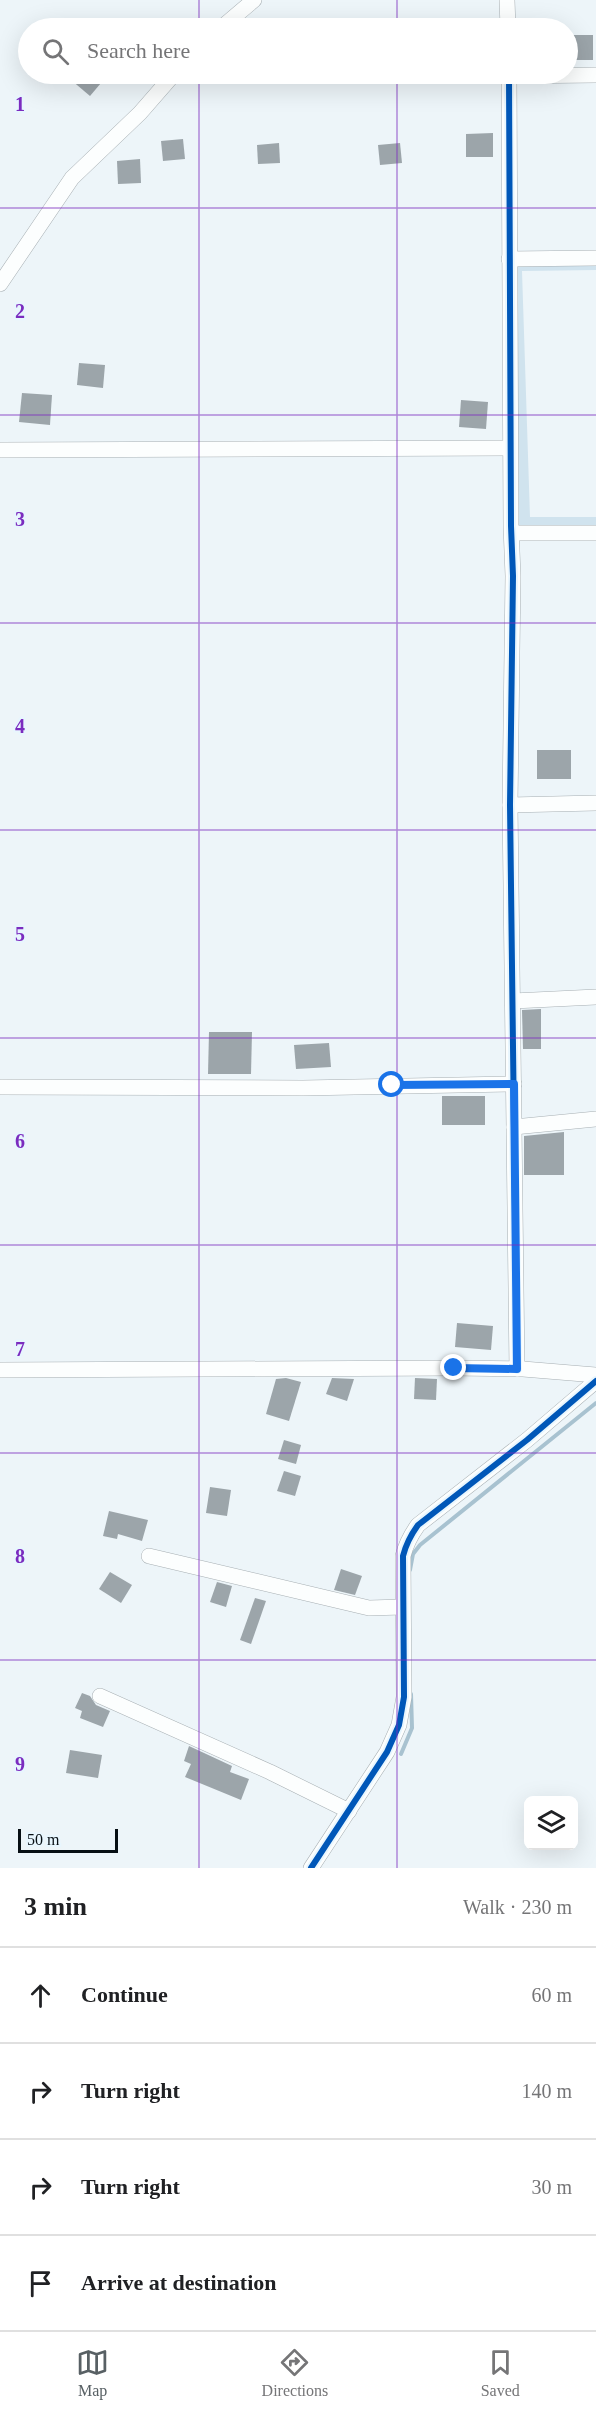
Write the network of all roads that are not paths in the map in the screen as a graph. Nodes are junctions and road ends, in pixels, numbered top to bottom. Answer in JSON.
{"nodes":[{"id":1,"x":254,"y":0,"type":"edge"},
{"id":2,"x":507,"y":0,"type":"edge"},
{"id":3,"x":232,"y":18,"type":"edge"},
{"id":4,"x":508,"y":18,"type":"edge"},
{"id":5,"x":578,"y":75,"type":"edge"},
{"id":6,"x":596,"y":75,"type":"edge"},
{"id":7,"x":165,"y":84,"type":"edge"},
{"id":8,"x":509,"y":84,"type":"edge"},
{"id":9,"x":596,"y":258,"type":"edge"},
{"id":10,"x":508,"y":260,"type":"junction"},
{"id":11,"x":0,"y":284,"type":"edge"},
{"id":12,"x":510,"y":448,"type":"junction"},
{"id":13,"x":0,"y":450,"type":"edge"},
{"id":14,"x":596,"y":532,"type":"edge"},
{"id":15,"x":512,"y":533,"type":"junction"},
{"id":16,"x":596,"y":803,"type":"edge"},
{"id":17,"x":510,"y":805,"type":"junction"},
{"id":18,"x":596,"y":997,"type":"edge"},
{"id":19,"x":513,"y":1002,"type":"junction"},
{"id":20,"x":514,"y":1084,"type":"junction"},
{"id":21,"x":0,"y":1087,"type":"edge"},
{"id":22,"x":596,"y":1119,"type":"edge"},
{"id":23,"x":514,"y":1127,"type":"junction"},
{"id":24,"x":517,"y":1369,"type":"junction"},
{"id":25,"x":0,"y":1370,"type":"edge"},
{"id":26,"x":596,"y":1375,"type":"edge"},
{"id":27,"x":596,"y":1381,"type":"edge"},
{"id":28,"x":149,"y":1556,"type":"dead end"},
{"id":29,"x":402,"y":1607,"type":"junction"},
{"id":30,"x":100,"y":1696,"type":"dead end"},
{"id":31,"x":349,"y":1811,"type":"junction"},
{"id":32,"x":311,"y":1868,"type":"edge"}],
"edges":[{"from":1,"to":3,"type":"street"},
{"from":2,"to":4,"type":"street"},
{"from":5,"to":6,"type":"street"},
{"from":7,"to":11,"type":"street"},
{"from":8,"to":10,"type":"street"},
{"from":9,"to":10,"type":"street"},
{"from":10,"to":12,"type":"street"},
{"from":12,"to":13,"type":"street"},
{"from":12,"to":15,"type":"street"},
{"from":14,"to":15,"type":"street"},
{"from":15,"to":17,"type":"street"},
{"from":16,"to":17,"type":"street"},
{"from":17,"to":19,"type":"street"},
{"from":18,"to":19,"type":"street"},
{"from":19,"to":20,"type":"street"},
{"from":20,"to":21,"type":"street"},
{"from":20,"to":23,"type":"street"},
{"from":22,"to":23,"type":"street"},
{"from":23,"to":24,"type":"street"},
{"from":24,"to":25,"type":"street"},
{"from":24,"to":26,"type":"street"},
{"from":27,"to":29,"type":"street"},
{"from":28,"to":29,"type":"street"},
{"from":29,"to":31,"type":"street"},
{"from":30,"to":31,"type":"street"},
{"from":31,"to":32,"type":"street"}]}
